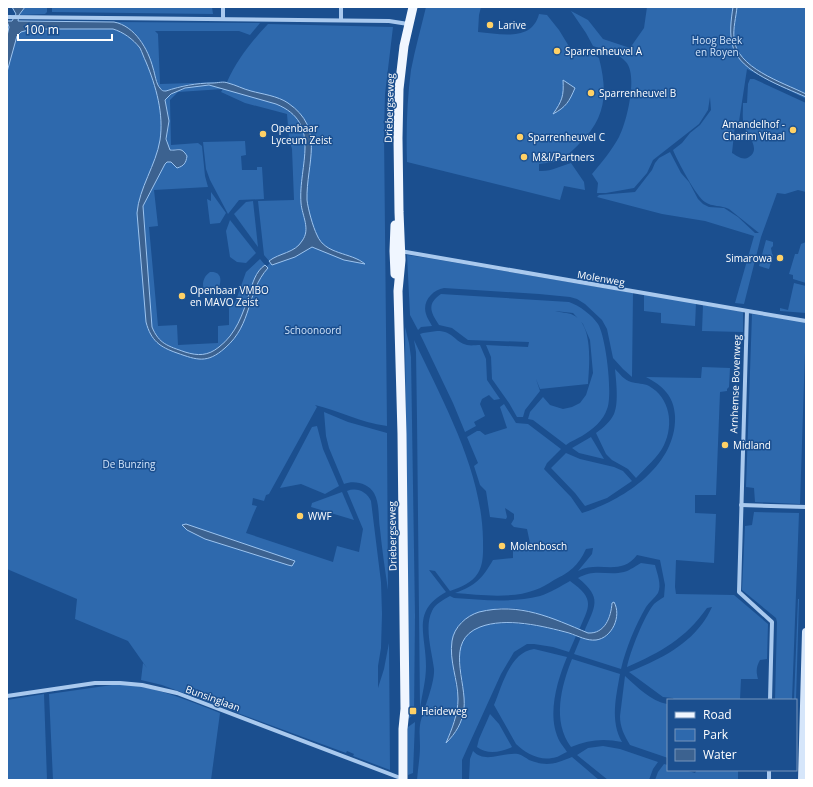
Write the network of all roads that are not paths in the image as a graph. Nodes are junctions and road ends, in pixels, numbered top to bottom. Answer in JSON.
{"nodes":[{"id":1,"x":222,"y":7,"type":"edge"},
{"id":2,"x":341,"y":7,"type":"edge"},
{"id":3,"x":413,"y":7,"type":"edge"},
{"id":4,"x":8,"y":17,"type":"edge"},
{"id":5,"x":223,"y":20,"type":"junction"},
{"id":6,"x":341,"y":20,"type":"junction"},
{"id":7,"x":409,"y":24,"type":"junction"},
{"id":8,"x":397,"y":251,"type":"junction"},
{"id":9,"x":747,"y":311,"type":"junction"},
{"id":10,"x":806,"y":321,"type":"edge"},
{"id":11,"x":742,"y":505,"type":"junction"},
{"id":12,"x":806,"y":507,"type":"edge"},
{"id":13,"x":806,"y":632,"type":"edge"},
{"id":14,"x":7,"y":696,"type":"edge"},
{"id":15,"x":770,"y":699,"type":"edge"},
{"id":16,"x":799,"y":760,"type":"edge"},
{"id":17,"x":404,"y":780,"type":"edge"},
{"id":18,"x":802,"y":780,"type":"edge"}],
"edges":[{"from":1,"to":5,"type":"street"},
{"from":2,"to":6,"type":"street"},
{"from":3,"to":7,"type":"main road","name":"Driebergseweg"},
{"from":4,"to":5,"type":"street"},
{"from":5,"to":6,"type":"street"},
{"from":6,"to":7,"type":"street"},
{"from":7,"to":8,"type":"main road","name":"Driebergseweg"},
{"from":8,"to":9,"type":"street","name":"Molenweg"},
{"from":8,"to":17,"type":"main road","name":"Driebergseweg"},
{"from":9,"to":10,"type":"street","name":"Molenweg"},
{"from":9,"to":11,"type":"street","name":"Arnhemse Bovenweg"},
{"from":11,"to":12,"type":"street"},
{"from":11,"to":15,"type":"street","name":"Arnhemse Bovenweg"},
{"from":13,"to":16,"type":"main road"},
{"from":14,"to":17,"type":"street","name":"Bunsinglaan"},
{"from":16,"to":18,"type":"main road"}]}
